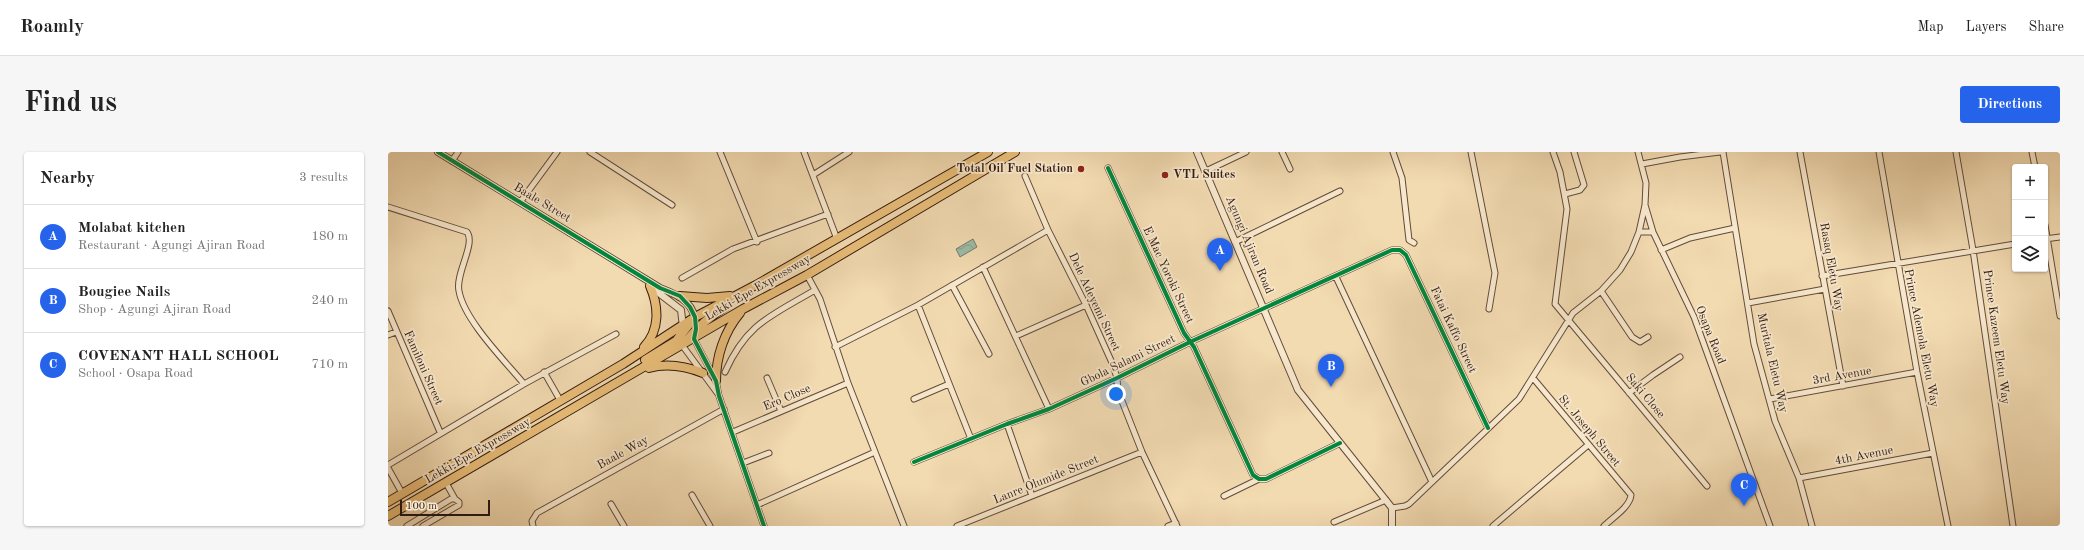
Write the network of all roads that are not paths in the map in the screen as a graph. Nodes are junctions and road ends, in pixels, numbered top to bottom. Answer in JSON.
{"nodes":[{"id":1,"x":438,"y":152,"type":"edge"},
{"id":2,"x":458,"y":152,"type":"edge"},
{"id":3,"x":557,"y":152,"type":"edge"},
{"id":4,"x":590,"y":152,"type":"edge"},
{"id":5,"x":720,"y":152,"type":"edge"},
{"id":6,"x":804,"y":152,"type":"edge"},
{"id":7,"x":849,"y":152,"type":"edge"},
{"id":8,"x":988,"y":152,"type":"edge"},
{"id":9,"x":1015,"y":152,"type":"edge"},
{"id":10,"x":1197,"y":152,"type":"edge"},
{"id":11,"x":1246,"y":152,"type":"edge"},
{"id":12,"x":1282,"y":152,"type":"edge"},
{"id":13,"x":1393,"y":152,"type":"edge"},
{"id":14,"x":1471,"y":152,"type":"edge"},
{"id":15,"x":1553,"y":152,"type":"edge"},
{"id":16,"x":1574,"y":152,"type":"edge"},
{"id":17,"x":1638,"y":152,"type":"edge"},
{"id":18,"x":1722,"y":152,"type":"edge"},
{"id":19,"x":1800,"y":152,"type":"edge"},
{"id":20,"x":1879,"y":152,"type":"edge"},
{"id":21,"x":1956,"y":152,"type":"edge"},
{"id":22,"x":2032,"y":152,"type":"edge"},
{"id":23,"x":452,"y":161,"type":"junction"},
{"id":24,"x":1642,"y":164,"type":"junction"},
{"id":25,"x":2034,"y":164,"type":"edge"},
{"id":26,"x":1108,"y":168,"type":"dead end"},
{"id":27,"x":1290,"y":169,"type":"dead end"},
{"id":28,"x":1206,"y":171,"type":"junction"},
{"id":29,"x":813,"y":174,"type":"junction"},
{"id":30,"x":1025,"y":176,"type":"dead end"},
{"id":31,"x":1340,"y":191,"type":"dead end"},
{"id":32,"x":1565,"y":194,"type":"junction"},
{"id":33,"x":521,"y":202,"type":"junction"},
{"id":34,"x":672,"y":205,"type":"dead end"},
{"id":35,"x":1645,"y":205,"type":"junction"},
{"id":36,"x":388,"y":207,"type":"edge"},
{"id":37,"x":828,"y":214,"type":"junction"},
{"id":38,"x":1736,"y":228,"type":"junction"},
{"id":39,"x":1048,"y":230,"type":"junction"},
{"id":40,"x":1639,"y":232,"type":"junction"},
{"id":41,"x":1653,"y":232,"type":"junction"},
{"id":42,"x":2060,"y":237,"type":"edge"},
{"id":43,"x":2048,"y":238,"type":"edge"},
{"id":44,"x":838,"y":239,"type":"junction"},
{"id":45,"x":757,"y":242,"type":"junction"},
{"id":46,"x":1235,"y":242,"type":"junction"},
{"id":47,"x":1414,"y":243,"type":"dead end"},
{"id":48,"x":2012,"y":244,"type":"edge"},
{"id":49,"x":2048,"y":249,"type":"edge"},
{"id":50,"x":1392,"y":250,"type":"joint"},
{"id":51,"x":1661,"y":250,"type":"junction"},
{"id":52,"x":1973,"y":250,"type":"junction"},
{"id":53,"x":1897,"y":263,"type":"junction"},
{"id":54,"x":790,"y":266,"type":"junction"},
{"id":55,"x":983,"y":267,"type":"junction"},
{"id":56,"x":635,"y":272,"type":"junction"},
{"id":57,"x":807,"y":275,"type":"junction"},
{"id":58,"x":1822,"y":276,"type":"junction"},
{"id":59,"x":1336,"y":277,"type":"junction"},
{"id":60,"x":682,"y":278,"type":"dead end"},
{"id":61,"x":756,"y":285,"type":"junction"},
{"id":62,"x":952,"y":285,"type":"junction"},
{"id":63,"x":650,"y":286,"type":"junction"},
{"id":64,"x":815,"y":290,"type":"junction"},
{"id":65,"x":1825,"y":290,"type":"junction"},
{"id":66,"x":1601,"y":291,"type":"junction"},
{"id":67,"x":680,"y":296,"type":"junction"},
{"id":68,"x":1748,"y":303,"type":"junction"},
{"id":69,"x":918,"y":305,"type":"junction"},
{"id":70,"x":1086,"y":305,"type":"junction"},
{"id":71,"x":1264,"y":308,"type":"junction"},
{"id":72,"x":743,"y":309,"type":"junction"},
{"id":73,"x":1489,"y":310,"type":"dead end"},
{"id":74,"x":388,"y":311,"type":"edge"},
{"id":75,"x":2060,"y":316,"type":"edge"},
{"id":76,"x":694,"y":317,"type":"junction"},
{"id":77,"x":1569,"y":320,"type":"junction"},
{"id":78,"x":683,"y":329,"type":"junction"},
{"id":79,"x":696,"y":329,"type":"junction"},
{"id":80,"x":396,"y":332,"type":"junction"},
{"id":81,"x":388,"y":334,"type":"edge"},
{"id":82,"x":616,"y":334,"type":"dead end"},
{"id":83,"x":1016,"y":336,"type":"junction"},
{"id":84,"x":1648,"y":337,"type":"dead end"},
{"id":85,"x":694,"y":339,"type":"junction"},
{"id":86,"x":1190,"y":342,"type":"junction"},
{"id":87,"x":682,"y":345,"type":"junction"},
{"id":88,"x":835,"y":347,"type":"junction"},
{"id":89,"x":989,"y":354,"type":"dead end"},
{"id":90,"x":1680,"y":357,"type":"dead end"},
{"id":91,"x":624,"y":364,"type":"junction"},
{"id":92,"x":544,"y":372,"type":"junction"},
{"id":93,"x":725,"y":372,"type":"dead end"},
{"id":94,"x":1917,"y":372,"type":"junction"},
{"id":95,"x":703,"y":373,"type":"junction"},
{"id":96,"x":633,"y":374,"type":"junction"},
{"id":97,"x":767,"y":378,"type":"dead end"},
{"id":98,"x":1117,"y":378,"type":"junction"},
{"id":99,"x":1533,"y":378,"type":"junction"},
{"id":100,"x":716,"y":381,"type":"junction"},
{"id":101,"x":848,"y":383,"type":"junction"},
{"id":102,"x":524,"y":384,"type":"junction"},
{"id":103,"x":949,"y":384,"type":"junction"},
{"id":104,"x":1843,"y":386,"type":"junction"},
{"id":105,"x":1629,"y":393,"type":"junction"},
{"id":106,"x":720,"y":396,"type":"junction"},
{"id":107,"x":1770,"y":399,"type":"junction"},
{"id":108,"x":560,"y":400,"type":"junction"},
{"id":109,"x":914,"y":400,"type":"dead end"},
{"id":110,"x":724,"y":409,"type":"junction"},
{"id":111,"x":1049,"y":409,"type":"junction"},
{"id":112,"x":781,"y":411,"type":"junction"},
{"id":113,"x":562,"y":416,"type":"junction"},
{"id":114,"x":1007,"y":424,"type":"junction"},
{"id":115,"x":1488,"y":428,"type":"junction"},
{"id":116,"x":440,"y":432,"type":"junction"},
{"id":117,"x":733,"y":432,"type":"junction"},
{"id":118,"x":971,"y":439,"type":"junction"},
{"id":119,"x":1340,"y":443,"type":"junction"},
{"id":120,"x":1588,"y":445,"type":"junction"},
{"id":121,"x":875,"y":452,"type":"junction"},
{"id":122,"x":1142,"y":452,"type":"junction"},
{"id":123,"x":769,"y":453,"type":"dead end"},
{"id":124,"x":1933,"y":453,"type":"junction"},
{"id":125,"x":914,"y":462,"type":"dead end"},
{"id":126,"x":743,"y":463,"type":"junction"},
{"id":127,"x":388,"y":465,"type":"edge"},
{"id":128,"x":388,"y":468,"type":"edge"},
{"id":129,"x":1799,"y":478,"type":"junction"},
{"id":130,"x":1260,"y":479,"type":"junction"},
{"id":131,"x":1432,"y":482,"type":"junction"},
{"id":132,"x":446,"y":483,"type":"junction"},
{"id":133,"x":1707,"y":486,"type":"dead end"},
{"id":134,"x":402,"y":493,"type":"junction"},
{"id":135,"x":692,"y":495,"type":"dead end"},
{"id":136,"x":1032,"y":496,"type":"junction"},
{"id":137,"x":1224,"y":496,"type":"dead end"},
{"id":138,"x":455,"y":499,"type":"junction"},
{"id":139,"x":1386,"y":500,"type":"junction"},
{"id":140,"x":388,"y":502,"type":"edge"},
{"id":141,"x":611,"y":504,"type":"dead end"},
{"id":142,"x":757,"y":505,"type":"junction"},
{"id":143,"x":1392,"y":508,"type":"junction"},
{"id":144,"x":388,"y":516,"type":"edge"},
{"id":145,"x":1334,"y":522,"type":"dead end"},
{"id":146,"x":1177,"y":524,"type":"edge"},
{"id":147,"x":407,"y":526,"type":"edge"},
{"id":148,"x":423,"y":526,"type":"edge"},
{"id":149,"x":533,"y":526,"type":"edge"},
{"id":150,"x":624,"y":526,"type":"edge"},
{"id":151,"x":710,"y":526,"type":"edge"},
{"id":152,"x":764,"y":526,"type":"edge"},
{"id":153,"x":904,"y":526,"type":"edge"},
{"id":154,"x":957,"y":526,"type":"edge"},
{"id":155,"x":1168,"y":526,"type":"edge"},
{"id":156,"x":1392,"y":526,"type":"edge"},
{"id":157,"x":1493,"y":526,"type":"edge"},
{"id":158,"x":1604,"y":526,"type":"edge"},
{"id":159,"x":1770,"y":526,"type":"edge"},
{"id":160,"x":1812,"y":526,"type":"edge"},
{"id":161,"x":1948,"y":526,"type":"edge"},
{"id":162,"x":2013,"y":526,"type":"edge"}],
"edges":[{"from":1,"to":23,"type":"street","name":"Baale Street"},
{"from":2,"to":23,"type":"street"},
{"from":3,"to":33,"type":"street"},
{"from":4,"to":34,"type":"street"},
{"from":5,"to":45,"type":"street"},
{"from":6,"to":29,"type":"street"},
{"from":7,"to":29,"type":"street"},
{"from":8,"to":44,"type":"highway","name":"Lekki-Epe Expressway"},
{"from":9,"to":57,"type":"highway","name":"Lekki-Epe Expressway"},
{"from":10,"to":28,"type":"street","name":"Agungi Ajiran Road"},
{"from":11,"to":28,"type":"street"},
{"from":12,"to":27,"type":"street"},
{"from":13,"to":47,"type":"street"},
{"from":14,"to":73,"type":"street"},
{"from":15,"to":32,"type":"street","name":"Saki Close"},
{"from":16,"to":32,"type":"street"},
{"from":17,"to":24,"type":"street","name":"Osapa Road"},
{"from":18,"to":24,"type":"street"},
{"from":18,"to":38,"type":"street","name":"Muritala Eletu Way"},
{"from":19,"to":58,"type":"street","name":"Rasaq Eletu Way"},
{"from":20,"to":53,"type":"street","name":"Prince Ademola Eletu Way"},
{"from":21,"to":52,"type":"street","name":"Prince Kazeem Eletu Way"},
{"from":22,"to":25,"type":"street"},
{"from":23,"to":33,"type":"street","name":"Baale Street"},
{"from":24,"to":35,"type":"street","name":"Osapa Road"},
{"from":26,"to":86,"type":"street","name":"E Mac Yoroki Street"},
{"from":28,"to":46,"type":"street","name":"Agungi Ajiran Road"},
{"from":29,"to":37,"type":"street"},
{"from":30,"to":39,"type":"street","name":"Dele Adeyemi Street"},
{"from":31,"to":46,"type":"street"},
{"from":32,"to":77,"type":"street","name":"Saki Close"},
{"from":33,"to":56,"type":"street","name":"Baale Street"},
{"from":35,"to":40,"type":"street"},
{"from":35,"to":41,"type":"street","name":"Osapa Road"},
{"from":36,"to":102,"type":"street"},
{"from":37,"to":44,"type":"street"},
{"from":37,"to":45,"type":"street"},
{"from":38,"to":51,"type":"street"},
{"from":38,"to":68,"type":"street","name":"Muritala Eletu Way"},
{"from":39,"to":55,"type":"street"},
{"from":39,"to":70,"type":"street","name":"Dele Adeyemi Street"},
{"from":40,"to":41,"type":"street"},
{"from":40,"to":66,"type":"street"},
{"from":41,"to":51,"type":"street","name":"Osapa Road"},
{"from":42,"to":43,"type":"street"},
{"from":44,"to":54,"type":"highway","name":"Lekki-Epe Expressway"},
{"from":45,"to":60,"type":"street"},
{"from":46,"to":71,"type":"street","name":"Agungi Ajiran Road"},
{"from":48,"to":52,"type":"street"},
{"from":49,"to":75,"type":"street"},
{"from":50,"to":59,"type":"street","name":"Gbola Salami Street"},
{"from":50,"to":115,"type":"street","name":"Fatai Kaffo Street"},
{"from":51,"to":159,"type":"street","name":"Osapa Road"},
{"from":52,"to":53,"type":"street"},
{"from":52,"to":162,"type":"street","name":"Prince Kazeem Eletu Way"},
{"from":53,"to":58,"type":"street"},
{"from":53,"to":94,"type":"street","name":"Prince Ademola Eletu Way"},
{"from":54,"to":61,"type":"highway","name":"Lekki-Epe Expressway"},
{"from":54,"to":79,"type":"highway"},
{"from":55,"to":62,"type":"street"},
{"from":55,"to":83,"type":"street"},
{"from":56,"to":63,"type":"street"},
{"from":56,"to":67,"type":"street"},
{"from":57,"to":64,"type":"street"},
{"from":57,"to":72,"type":"highway","name":"Lekki-Epe Expressway"},
{"from":58,"to":65,"type":"street","name":"Rasaq Eletu Way"},
{"from":59,"to":71,"type":"street","name":"Gbola Salami Street"},
{"from":59,"to":131,"type":"street"},
{"from":61,"to":67,"type":"highway"},
{"from":61,"to":76,"type":"highway","name":"Lekki-Epe Expressway"},
{"from":62,"to":69,"type":"street"},
{"from":62,"to":89,"type":"street"},
{"from":63,"to":78,"type":"street"},
{"from":63,"to":91,"type":"highway"},
{"from":64,"to":88,"type":"street"},
{"from":64,"to":93,"type":"street"},
{"from":65,"to":68,"type":"street"},
{"from":65,"to":104,"type":"street","name":"Rasaq Eletu Way"},
{"from":66,"to":77,"type":"street"},
{"from":66,"to":84,"type":"street"},
{"from":67,"to":76,"type":"street"},
{"from":68,"to":107,"type":"street","name":"Muritala Eletu Way"},
{"from":69,"to":88,"type":"street"},
{"from":69,"to":103,"type":"street"},
{"from":70,"to":83,"type":"street"},
{"from":70,"to":98,"type":"street","name":"Dele Adeyemi Street"},
{"from":71,"to":86,"type":"street","name":"Gbola Salami Street"},
{"from":71,"to":119,"type":"street","name":"Agungi Ajiran Road"},
{"from":72,"to":85,"type":"highway","name":"Lekki-Epe Expressway"},
{"from":72,"to":100,"type":"highway"},
{"from":74,"to":80,"type":"street","name":"Familoni Street"},
{"from":76,"to":78,"type":"highway"},
{"from":76,"to":79,"type":"street"},
{"from":77,"to":99,"type":"street"},
{"from":77,"to":105,"type":"street","name":"Saki Close"},
{"from":78,"to":87,"type":"street"},
{"from":78,"to":91,"type":"highway","name":"Lekki-Epe Expressway"},
{"from":78,"to":113,"type":"highway"},
{"from":79,"to":85,"type":"street"},
{"from":79,"to":87,"type":"highway"},
{"from":80,"to":81,"type":"street"},
{"from":80,"to":116,"type":"street","name":"Familoni Street"},
{"from":82,"to":92,"type":"street"},
{"from":83,"to":111,"type":"street"},
{"from":85,"to":87,"type":"highway","name":"Lekki-Epe Expressway"},
{"from":85,"to":100,"type":"street"},
{"from":86,"to":98,"type":"street","name":"Gbola Salami Street"},
{"from":86,"to":130,"type":"street","name":"E Mac Yoroki Street"},
{"from":87,"to":95,"type":"street"},
{"from":87,"to":96,"type":"highway","name":"Lekki-Epe Expressway"},
{"from":88,"to":101,"type":"street"},
{"from":90,"to":105,"type":"street"},
{"from":91,"to":108,"type":"highway","name":"Lekki-Epe Expressway"},
{"from":92,"to":102,"type":"street"},
{"from":92,"to":108,"type":"street"},
{"from":94,"to":104,"type":"street","name":"3rd Avenue"},
{"from":94,"to":124,"type":"street","name":"Prince Ademola Eletu Way"},
{"from":95,"to":96,"type":"highway"},
{"from":95,"to":106,"type":"street"},
{"from":96,"to":113,"type":"highway","name":"Lekki-Epe Expressway"},
{"from":97,"to":112,"type":"street"},
{"from":98,"to":111,"type":"street","name":"Gbola Salami Street"},
{"from":98,"to":122,"type":"street","name":"Dele Adeyemi Street"},
{"from":99,"to":115,"type":"street"},
{"from":99,"to":120,"type":"street","name":"St. Joseph Street"},
{"from":100,"to":106,"type":"street"},
{"from":101,"to":112,"type":"street","name":"Ero Close"},
{"from":101,"to":121,"type":"street"},
{"from":102,"to":116,"type":"street"},
{"from":103,"to":109,"type":"street"},
{"from":103,"to":118,"type":"street"},
{"from":104,"to":107,"type":"street","name":"3rd Avenue"},
{"from":105,"to":133,"type":"street","name":"Saki Close"},
{"from":106,"to":110,"type":"street"},
{"from":107,"to":129,"type":"street","name":"Muritala Eletu Way"},
{"from":108,"to":134,"type":"highway","name":"Lekki-Epe Expressway"},
{"from":110,"to":117,"type":"street"},
{"from":110,"to":149,"type":"street","name":"Baale Way"},
{"from":111,"to":114,"type":"street","name":"Gbola Salami Street"},
{"from":112,"to":117,"type":"street","name":"Ero Close"},
{"from":113,"to":132,"type":"highway","name":"Lekki-Epe Expressway"},
{"from":114,"to":118,"type":"street","name":"Gbola Salami Street"},
{"from":114,"to":136,"type":"street"},
{"from":115,"to":131,"type":"street"},
{"from":116,"to":127,"type":"street"},
{"from":117,"to":126,"type":"street"},
{"from":118,"to":125,"type":"street","name":"Gbola Salami Street"},
{"from":119,"to":130,"type":"street"},
{"from":119,"to":139,"type":"street","name":"Agungi Ajiran Road"},
{"from":120,"to":157,"type":"street"},
{"from":120,"to":158,"type":"street","name":"St. Joseph Street"},
{"from":121,"to":142,"type":"street"},
{"from":121,"to":153,"type":"street"},
{"from":122,"to":136,"type":"street","name":"Lanre Olumide Street"},
{"from":122,"to":146,"type":"street","name":"Dele Adeyemi Street"},
{"from":123,"to":126,"type":"street"},
{"from":124,"to":129,"type":"street","name":"4th Avenue"},
{"from":124,"to":161,"type":"street","name":"Prince Ademola Eletu Way"},
{"from":126,"to":142,"type":"street"},
{"from":128,"to":134,"type":"street"},
{"from":129,"to":160,"type":"street","name":"Muritala Eletu Way"},
{"from":130,"to":137,"type":"street"},
{"from":131,"to":143,"type":"street"},
{"from":132,"to":138,"type":"street"},
{"from":132,"to":144,"type":"highway","name":"Lekki-Epe Expressway"},
{"from":134,"to":140,"type":"highway","name":"Lekki-Epe Expressway"},
{"from":135,"to":151,"type":"street"},
{"from":136,"to":154,"type":"street","name":"Lanre Olumide Street"},
{"from":138,"to":147,"type":"street"},
{"from":138,"to":148,"type":"street"},
{"from":139,"to":143,"type":"street","name":"Agungi Ajiran Road"},
{"from":139,"to":145,"type":"street"},
{"from":141,"to":150,"type":"street"},
{"from":142,"to":152,"type":"street"},
{"from":143,"to":156,"type":"street"},
{"from":146,"to":155,"type":"street"}]}
